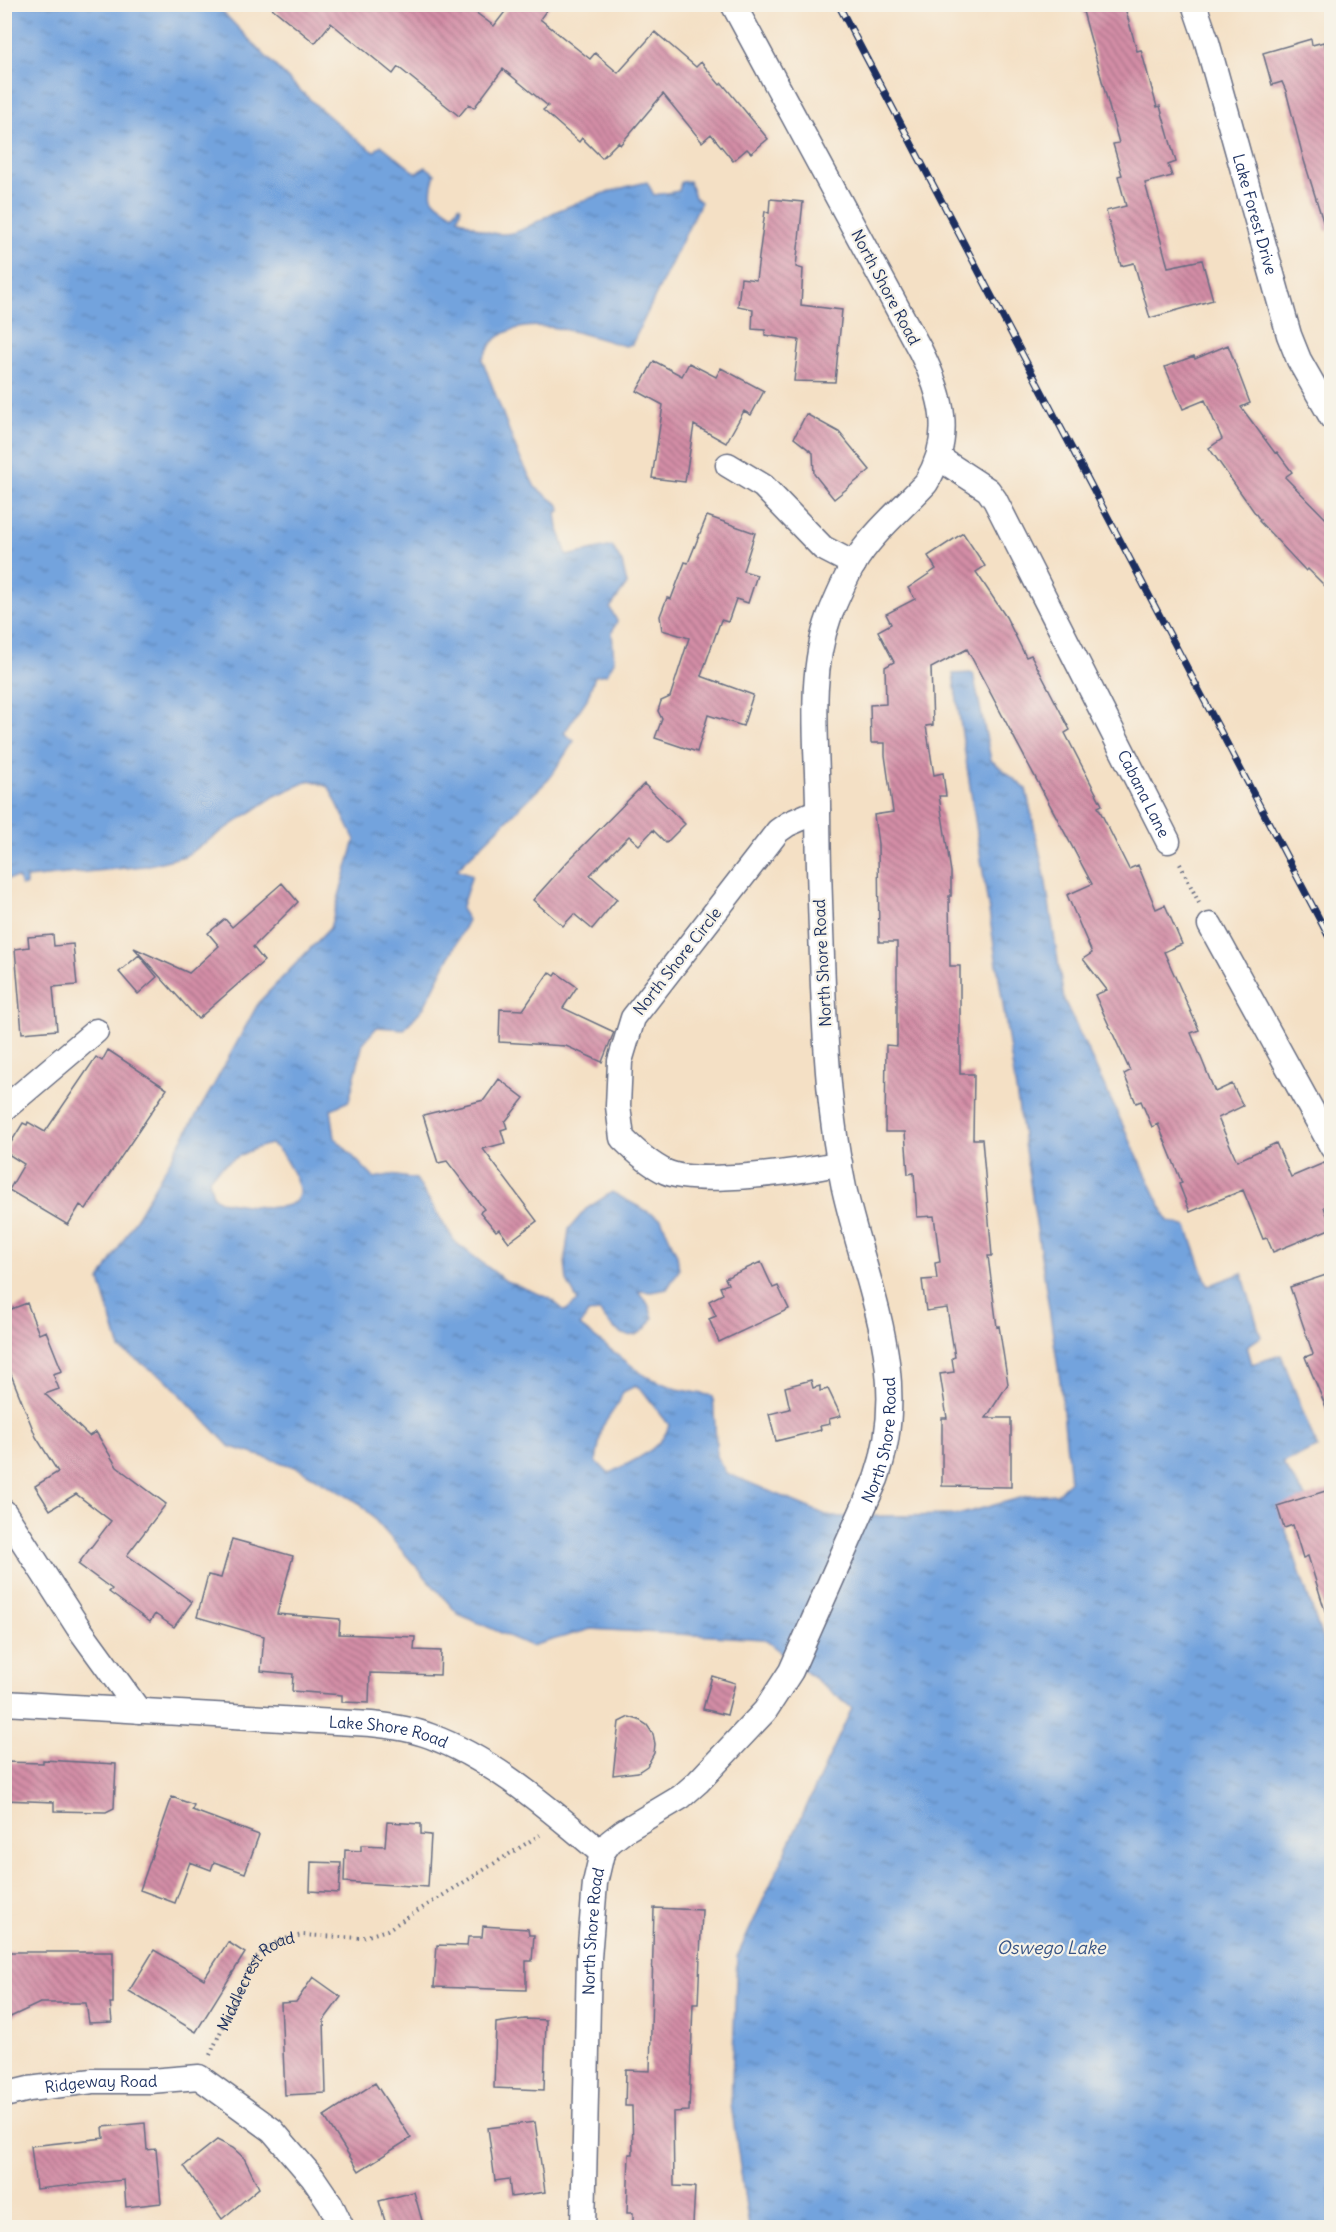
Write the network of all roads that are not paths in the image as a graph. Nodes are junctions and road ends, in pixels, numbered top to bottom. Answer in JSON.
{"nodes":[{"id":1,"x":733,"y":4,"type":"edge"},
{"id":2,"x":1194,"y":4,"type":"edge"},
{"id":3,"x":1332,"y":418,"type":"edge"},
{"id":4,"x":939,"y":458,"type":"junction"},
{"id":5,"x":728,"y":465,"type":"dead end"},
{"id":6,"x":854,"y":564,"type":"junction"},
{"id":7,"x":818,"y":811,"type":"junction"},
{"id":8,"x":1168,"y":841,"type":"road end"},
{"id":9,"x":1210,"y":925,"type":"road end"},
{"id":10,"x":96,"y":1031,"type":"dead end"},
{"id":11,"x":4,"y":1108,"type":"edge"},
{"id":12,"x":1332,"y":1147,"type":"edge"},
{"id":13,"x":840,"y":1163,"type":"junction"},
{"id":14,"x":4,"y":1512,"type":"edge"},
{"id":15,"x":4,"y":1703,"type":"edge"},
{"id":16,"x":139,"y":1711,"type":"junction"},
{"id":17,"x":602,"y":1853,"type":"junction"},
{"id":18,"x":4,"y":2095,"type":"edge"},
{"id":19,"x":342,"y":2228,"type":"edge"},
{"id":20,"x":583,"y":2228,"type":"edge"}],
"edges":[{"from":1,"to":4,"type":"street","name":"North Shore Road"},
{"from":2,"to":3,"type":"street","name":"Lake Forest Drive"},
{"from":4,"to":6,"type":"street","name":"North Shore Road"},
{"from":4,"to":8,"type":"street","name":"Cabana Lane"},
{"from":5,"to":6,"type":"street"},
{"from":6,"to":7,"type":"street","name":"North Shore Road"},
{"from":7,"to":13,"type":"street","name":"North Shore Road"},
{"from":7,"to":13,"type":"street","name":"North Shore Circle"},
{"from":9,"to":12,"type":"street"},
{"from":10,"to":11,"type":"street"},
{"from":13,"to":17,"type":"street","name":"North Shore Road"},
{"from":14,"to":16,"type":"street"},
{"from":15,"to":16,"type":"street","name":"Lake Shore Road"},
{"from":16,"to":17,"type":"street","name":"Lake Shore Road"},
{"from":17,"to":20,"type":"street","name":"North Shore Road"},
{"from":18,"to":19,"type":"street","name":"Ridgeway Road"}]}
